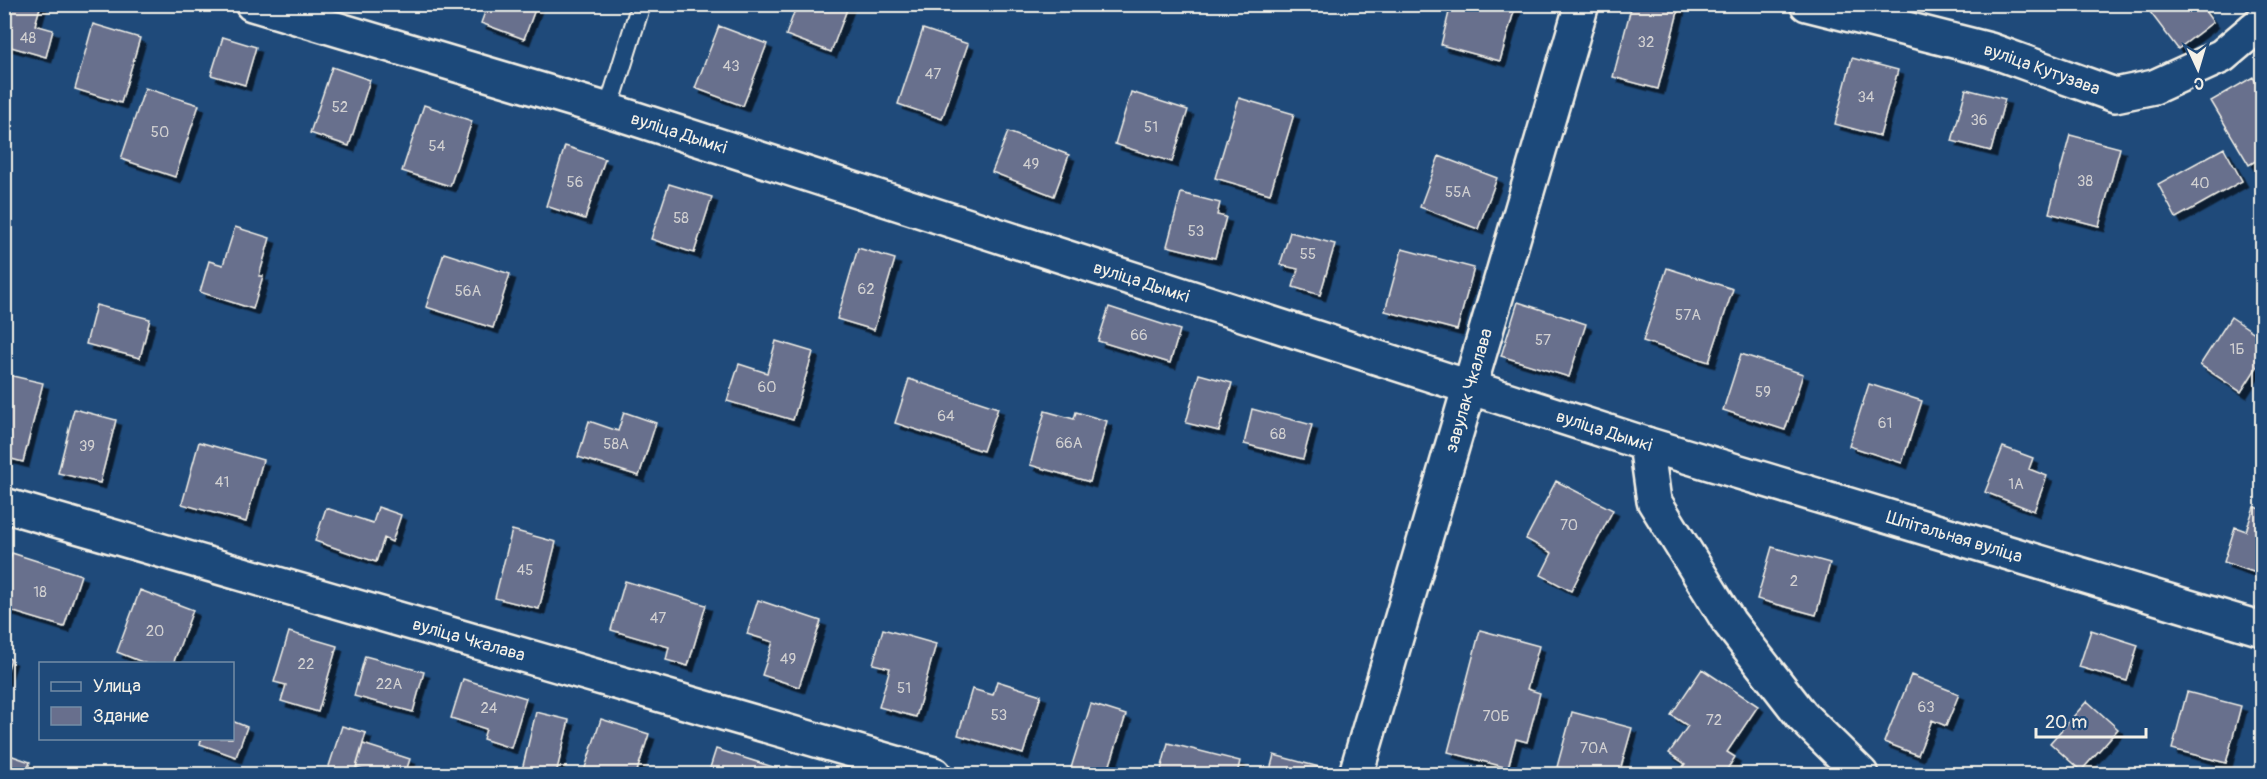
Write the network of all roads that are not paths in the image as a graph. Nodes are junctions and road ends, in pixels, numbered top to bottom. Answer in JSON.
{"nodes":[{"id":1,"x":252,"y":4,"type":"edge"},
{"id":2,"x":641,"y":4,"type":"edge"},
{"id":3,"x":1582,"y":4,"type":"edge"},
{"id":4,"x":1807,"y":4,"type":"edge"},
{"id":5,"x":2262,"y":22,"type":"edge"},
{"id":6,"x":608,"y":110,"type":"junction"},
{"id":7,"x":1471,"y":389,"type":"junction"},
{"id":8,"x":1646,"y":444,"type":"junction"},
{"id":9,"x":4,"y":505,"type":"edge"},
{"id":10,"x":2262,"y":629,"type":"edge"},
{"id":11,"x":934,"y":774,"type":"edge"},
{"id":12,"x":1356,"y":774,"type":"edge"},
{"id":13,"x":1861,"y":774,"type":"edge"}],
"edges":[{"from":1,"to":6,"type":"street","name":"вуліца Дымкі"},
{"from":2,"to":6,"type":"lane"},
{"from":3,"to":7,"type":"street","name":"завулак Чкалава"},
{"from":4,"to":5,"type":"street","name":"вуліца Кутузава"},
{"from":6,"to":7,"type":"street","name":"вуліца Дымкі"},
{"from":7,"to":8,"type":"street","name":"вуліца Дымкі"},
{"from":7,"to":12,"type":"street","name":"завулак Чкалава"},
{"from":8,"to":10,"type":"street","name":"Шпітальная вуліца"},
{"from":8,"to":13,"type":"street","name":"вуліца Дымкі"},
{"from":9,"to":11,"type":"street","name":"вуліца Чкалава"}]}
